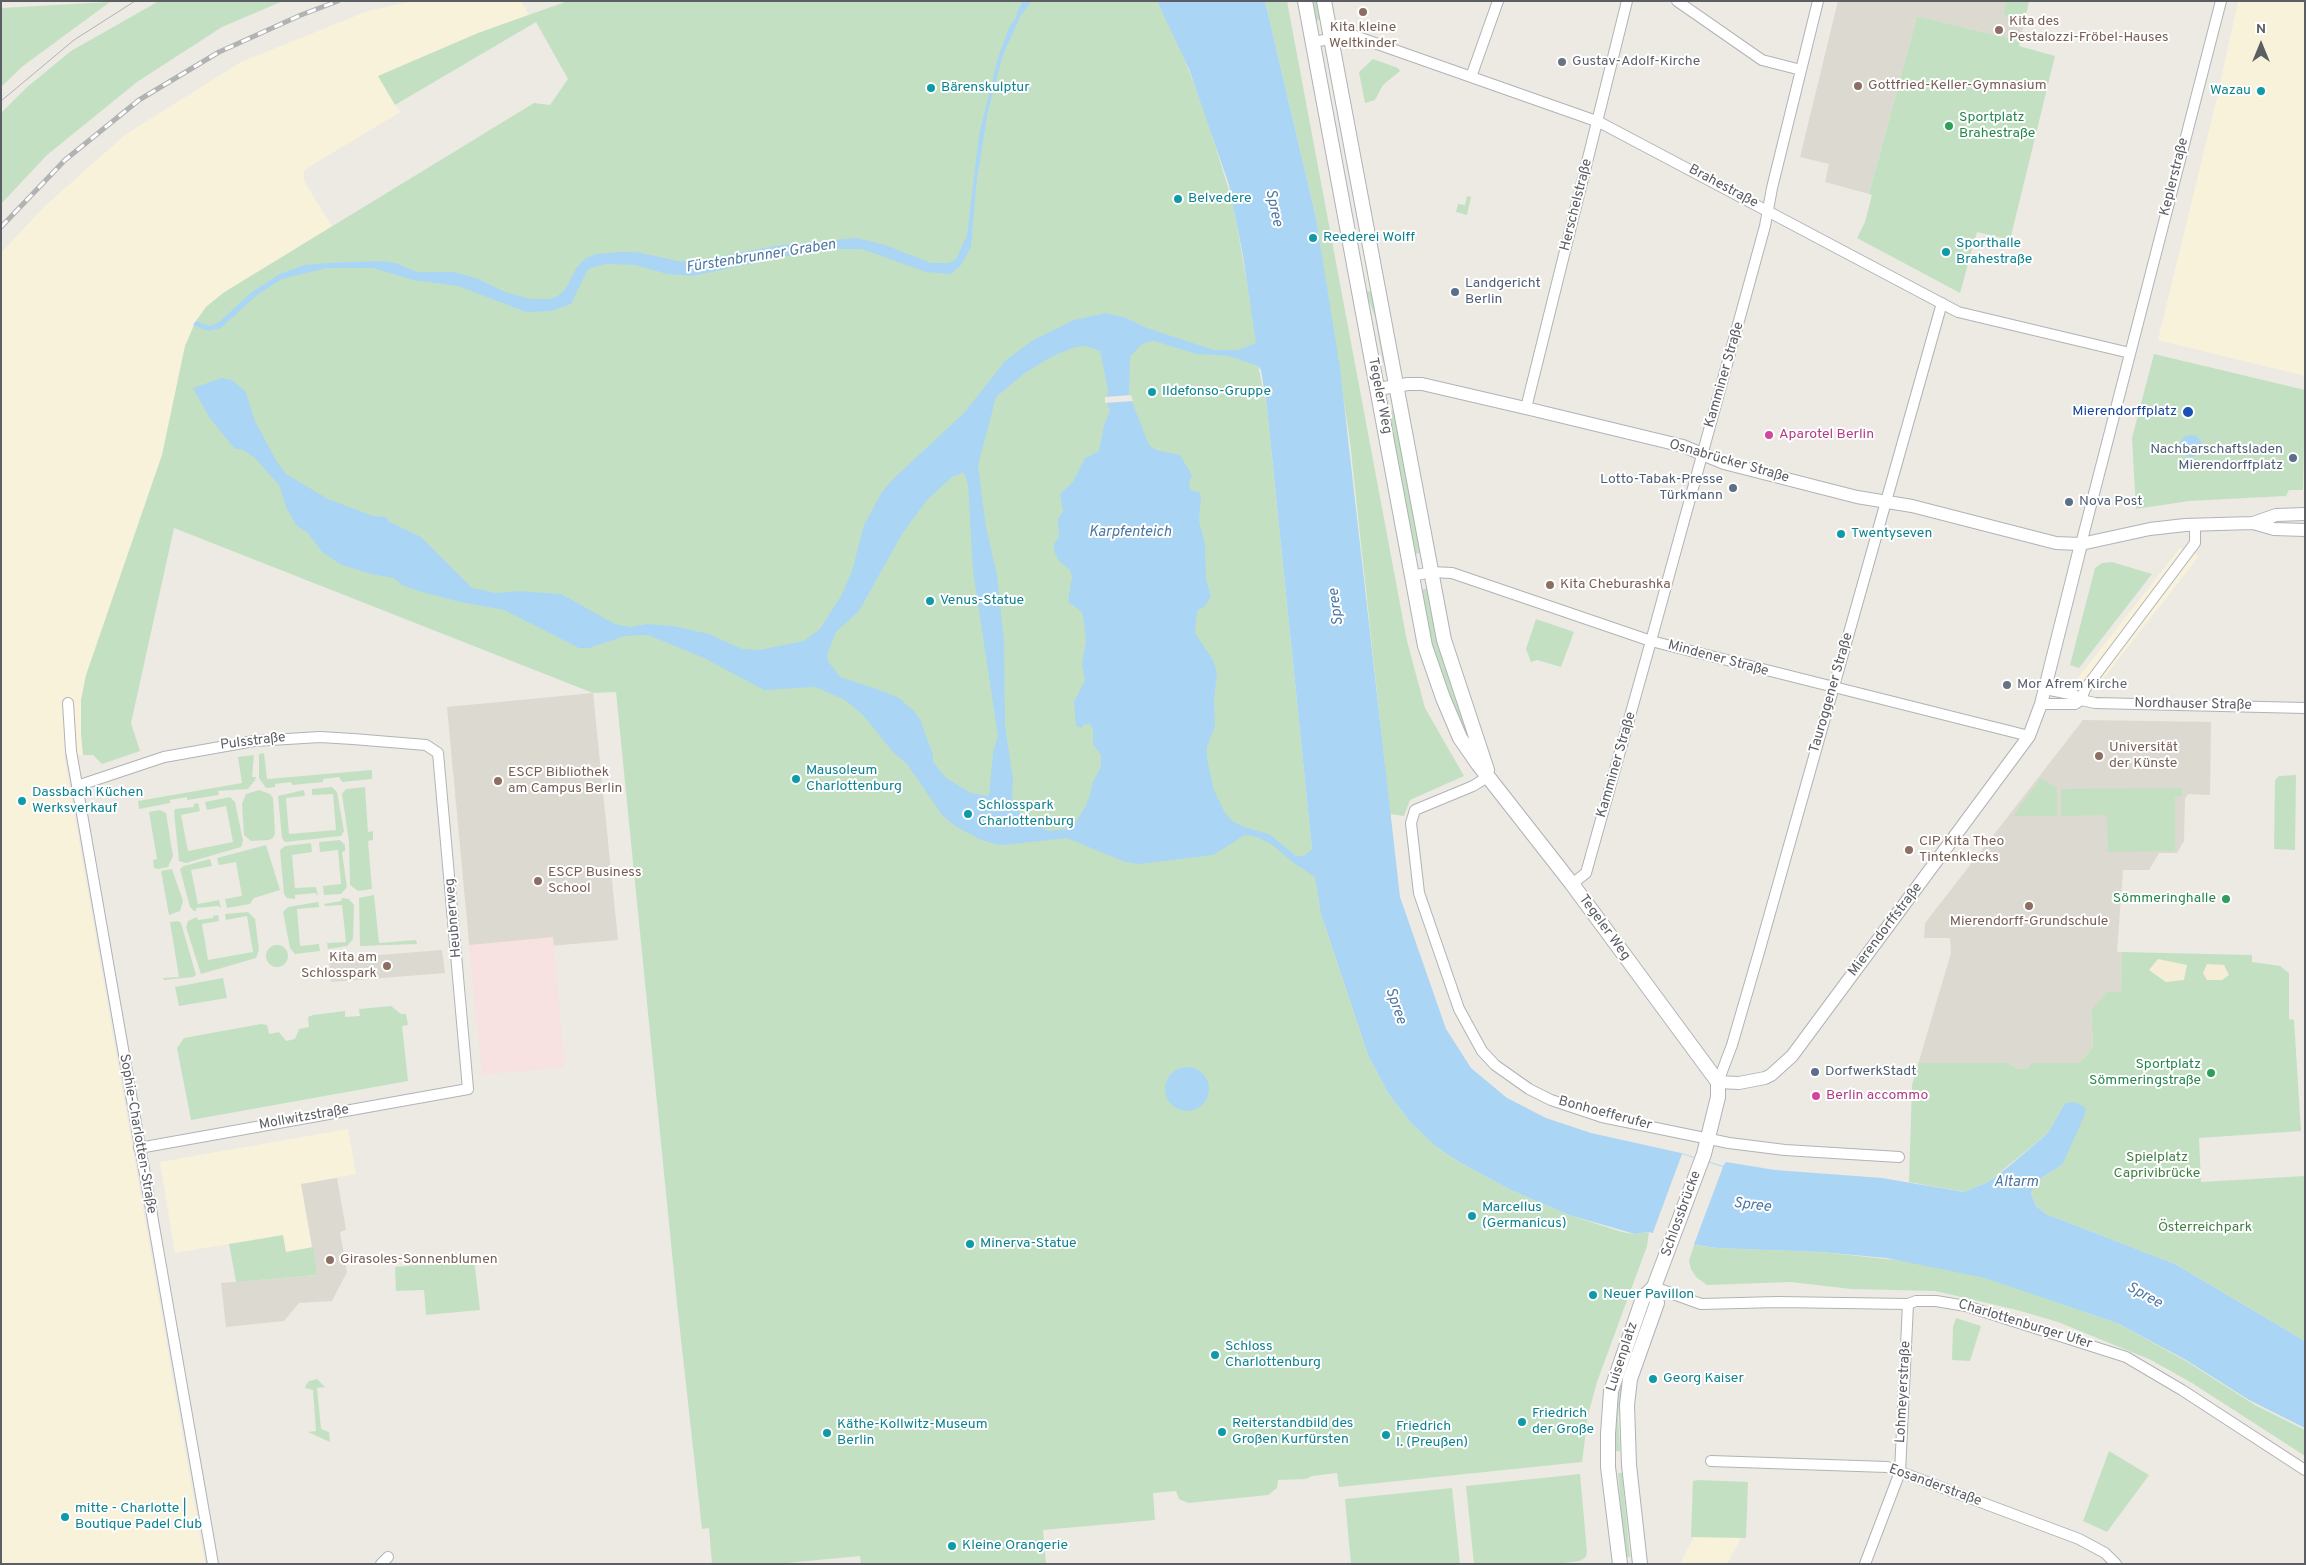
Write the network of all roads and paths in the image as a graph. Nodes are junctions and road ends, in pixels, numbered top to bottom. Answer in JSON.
{"nodes":[{"id":1,"x":1306,"y":1,"type":"edge"},
{"id":2,"x":1324,"y":1,"type":"edge"},
{"id":3,"x":1498,"y":1,"type":"edge"},
{"id":4,"x":1627,"y":1,"type":"edge"},
{"id":5,"x":1677,"y":1,"type":"edge"},
{"id":6,"x":1818,"y":1,"type":"edge"},
{"id":7,"x":2221,"y":1,"type":"edge"},
{"id":8,"x":1332,"y":38,"type":"junction"},
{"id":9,"x":1313,"y":42,"type":"junction"},
{"id":10,"x":1801,"y":70,"type":"junction"},
{"id":11,"x":1471,"y":77,"type":"junction"},
{"id":12,"x":1598,"y":122,"type":"junction"},
{"id":13,"x":1768,"y":211,"type":"junction"},
{"id":14,"x":1942,"y":303,"type":"junction"},
{"id":15,"x":2130,"y":353,"type":"junction"},
{"id":16,"x":1397,"y":386,"type":"junction"},
{"id":17,"x":1378,"y":389,"type":"junction"},
{"id":18,"x":1526,"y":408,"type":"junction"},
{"id":19,"x":1702,"y":454,"type":"junction"},
{"id":20,"x":1885,"y":501,"type":"junction"},
{"id":21,"x":2305,"y":514,"type":"edge"},
{"id":22,"x":2253,"y":524,"type":"junction"},
{"id":23,"x":2195,"y":525,"type":"junction"},
{"id":24,"x":2305,"y":530,"type":"edge"},
{"id":25,"x":2081,"y":544,"type":"junction"},
{"id":26,"x":1431,"y":572,"type":"junction"},
{"id":27,"x":1412,"y":576,"type":"junction"},
{"id":28,"x":1651,"y":642,"type":"junction"},
{"id":29,"x":1833,"y":689,"type":"junction"},
{"id":30,"x":2044,"y":689,"type":"junction"},
{"id":31,"x":2081,"y":700,"type":"junction"},
{"id":32,"x":68,"y":703,"type":"dead end"},
{"id":33,"x":2040,"y":704,"type":"junction"},
{"id":34,"x":2305,"y":708,"type":"edge"},
{"id":35,"x":2029,"y":736,"type":"junction"},
{"id":36,"x":433,"y":749,"type":"joint"},
{"id":37,"x":1490,"y":776,"type":"junction"},
{"id":38,"x":77,"y":786,"type":"junction"},
{"id":39,"x":1572,"y":884,"type":"junction"},
{"id":40,"x":1718,"y":1082,"type":"junction"},
{"id":41,"x":468,"y":1089,"type":"joint"},
{"id":42,"x":1709,"y":1140,"type":"junction"},
{"id":43,"x":139,"y":1148,"type":"junction"},
{"id":44,"x":1899,"y":1157,"type":"dead end"},
{"id":45,"x":1654,"y":1287,"type":"junction"},
{"id":46,"x":1908,"y":1304,"type":"junction"},
{"id":47,"x":1711,"y":1461,"type":"dead end"},
{"id":48,"x":2305,"y":1470,"type":"edge"},
{"id":49,"x":1900,"y":1472,"type":"junction"},
{"id":50,"x":213,"y":1564,"type":"edge"},
{"id":51,"x":1620,"y":1564,"type":"edge"},
{"id":52,"x":1640,"y":1564,"type":"edge"},
{"id":53,"x":1865,"y":1564,"type":"edge"},
{"id":54,"x":2116,"y":1564,"type":"edge"}],
"edges":[{"from":1,"to":9,"type":"main road","name":"Tegeler Weg"},
{"from":2,"to":8,"type":"main road","name":"Tegeler Weg"},
{"from":3,"to":11,"type":"street"},
{"from":4,"to":12,"type":"street","name":"Herschelstraße"},
{"from":5,"to":10,"type":"street"},
{"from":6,"to":10,"type":"street","name":"Kamminer Straße"},
{"from":7,"to":15,"type":"street","name":"Keplerstraße"},
{"from":8,"to":9,"type":"street","name":"Brahestraße"},
{"from":8,"to":11,"type":"street","name":"Brahestraße"},
{"from":8,"to":16,"type":"main road","name":"Tegeler Weg"},
{"from":9,"to":17,"type":"main road","name":"Tegeler Weg"},
{"from":10,"to":13,"type":"street","name":"Kamminer Straße"},
{"from":11,"to":12,"type":"street","name":"Brahestraße"},
{"from":12,"to":13,"type":"street","name":"Brahestraße"},
{"from":12,"to":18,"type":"street","name":"Herschelstraße"},
{"from":13,"to":14,"type":"street","name":"Brahestraße"},
{"from":13,"to":19,"type":"street","name":"Kamminer Straße"},
{"from":14,"to":15,"type":"street","name":"Brahestraße"},
{"from":14,"to":20,"type":"street","name":"Tauroggener Straße"},
{"from":15,"to":25,"type":"street"},
{"from":16,"to":17,"type":"street","name":"Osnabrücker Straße"},
{"from":16,"to":18,"type":"street","name":"Osnabrücker Straße"},
{"from":16,"to":26,"type":"main road","name":"Tegeler Weg"},
{"from":17,"to":27,"type":"main road","name":"Tegeler Weg"},
{"from":18,"to":19,"type":"street","name":"Osnabrücker Straße"},
{"from":19,"to":20,"type":"street","name":"Osnabrücker Straße"},
{"from":19,"to":28,"type":"street","name":"Kamminer Straße"},
{"from":20,"to":25,"type":"street","name":"Osnabrücker Straße"},
{"from":20,"to":29,"type":"street","name":"Tauroggener Straße"},
{"from":21,"to":22,"type":"street"},
{"from":22,"to":23,"type":"street"},
{"from":22,"to":24,"type":"street"},
{"from":23,"to":25,"type":"street"},
{"from":23,"to":31,"type":"street"},
{"from":25,"to":30,"type":"street"},
{"from":26,"to":27,"type":"street","name":"Mindener Straße"},
{"from":26,"to":28,"type":"street","name":"Mindener Straße"},
{"from":26,"to":37,"type":"main road","name":"Tegeler Weg"},
{"from":27,"to":37,"type":"main road","name":"Tegeler Weg"},
{"from":28,"to":29,"type":"street","name":"Mindener Straße"},
{"from":28,"to":39,"type":"street","name":"Kamminer Straße"},
{"from":29,"to":35,"type":"street","name":"Mindener Straße"},
{"from":29,"to":40,"type":"street","name":"Tauroggener Straße"},
{"from":30,"to":31,"type":"street","name":"Nordhauser Straße"},
{"from":30,"to":33,"type":"street"},
{"from":31,"to":33,"type":"street","name":"Nordhauser Straße"},
{"from":31,"to":34,"type":"street","name":"Nordhauser Straße"},
{"from":32,"to":38,"type":"street","name":"Sophie-Charlotten-Straße"},
{"from":33,"to":35,"type":"street"},
{"from":35,"to":40,"type":"street","name":"Mierendorffstraße"},
{"from":36,"to":38,"type":"street","name":"Pulsstraße"},
{"from":36,"to":41,"type":"street","name":"Heubnerweg"},
{"from":37,"to":39,"type":"main road","name":"Tegeler Weg"},
{"from":37,"to":42,"type":"street","name":"Bonhoefferufer"},
{"from":38,"to":43,"type":"street","name":"Sophie-Charlotten-Straße"},
{"from":39,"to":40,"type":"main road","name":"Tegeler Weg"},
{"from":40,"to":42,"type":"main road","name":"Schlossbrücke"},
{"from":41,"to":43,"type":"street","name":"Mollwitzstraße"},
{"from":42,"to":44,"type":"street","name":"Bonhoefferufer"},
{"from":42,"to":45,"type":"main road","name":"Schlossbrücke"},
{"from":43,"to":50,"type":"street","name":"Sophie-Charlotten-Straße"},
{"from":45,"to":46,"type":"street","name":"Charlottenburger Ufer"},
{"from":45,"to":51,"type":"main road","name":"Luisenplatz"},
{"from":45,"to":52,"type":"main road","name":"Luisenplatz"},
{"from":46,"to":48,"type":"street","name":"Charlottenburger Ufer"},
{"from":46,"to":49,"type":"street","name":"Lohmeyerstraße"},
{"from":47,"to":49,"type":"street","name":"Eosanderstraße"},
{"from":49,"to":53,"type":"street","name":"Lohmeyerstraße"},
{"from":49,"to":54,"type":"street","name":"Eosanderstraße"}]}
